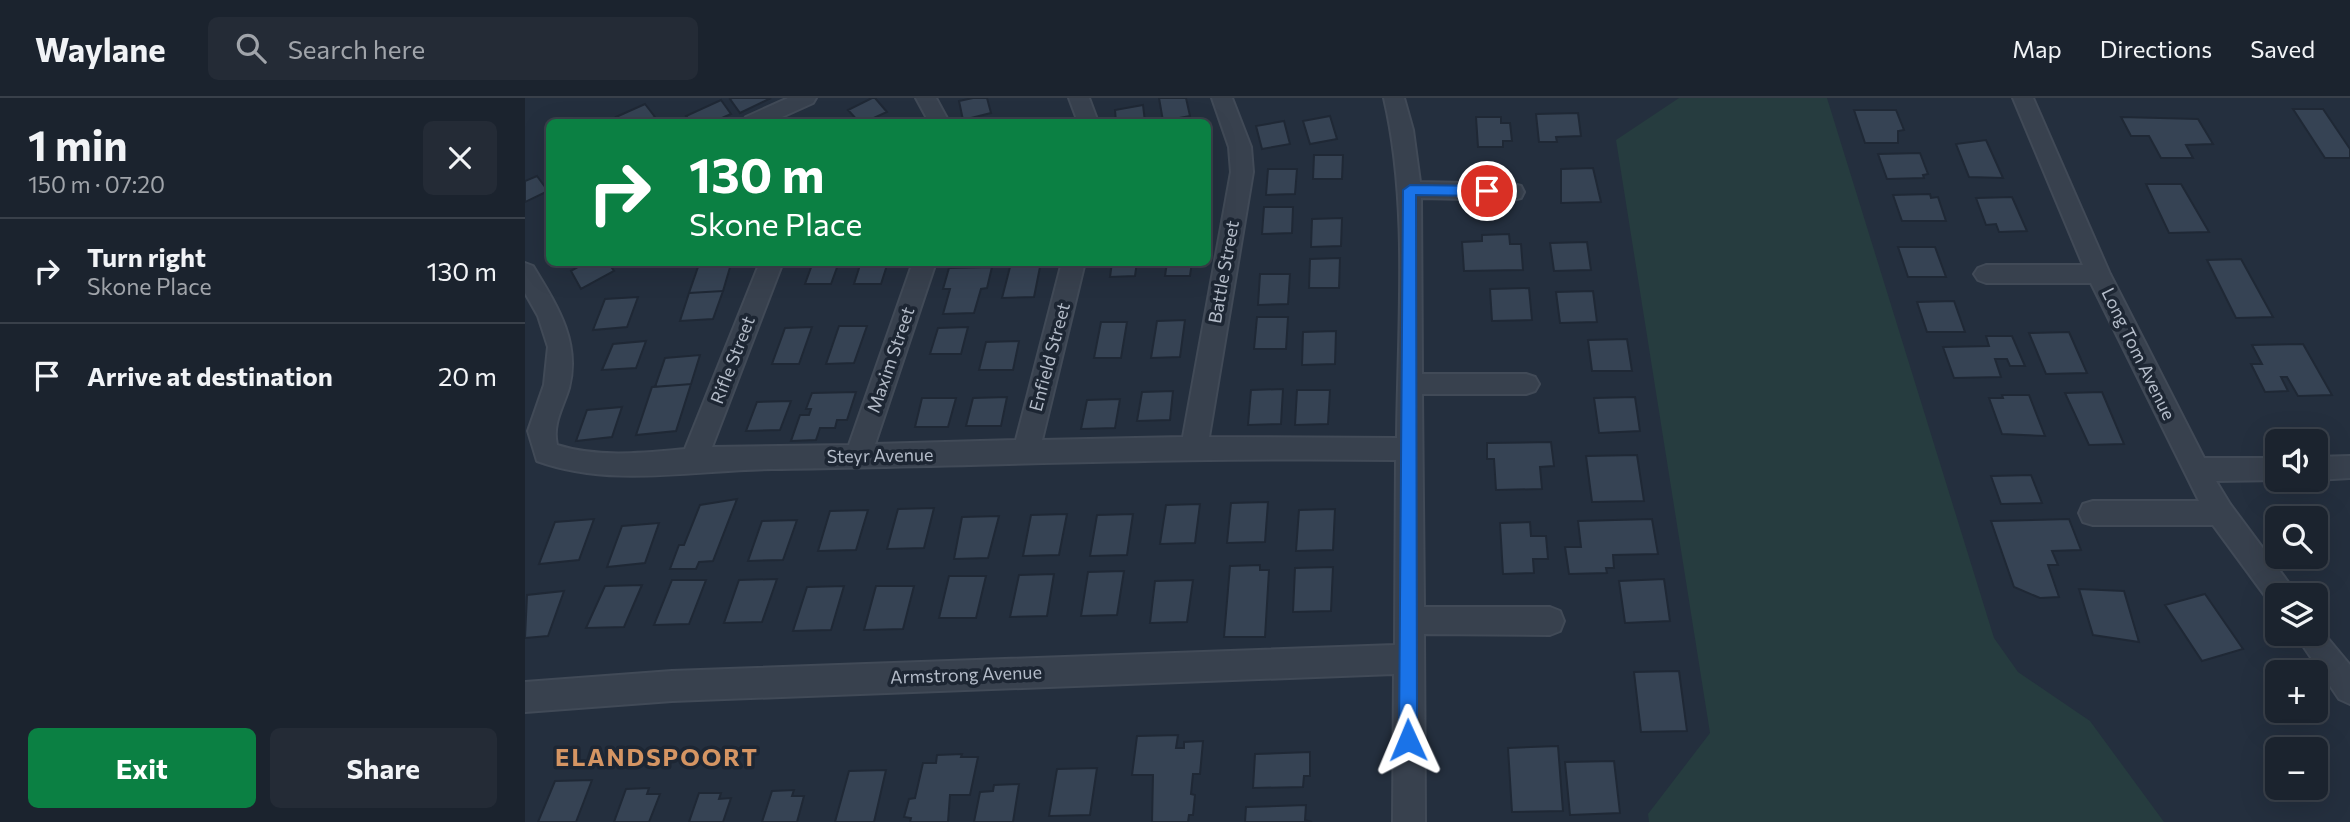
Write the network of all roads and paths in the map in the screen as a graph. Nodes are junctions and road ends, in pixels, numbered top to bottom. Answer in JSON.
{"nodes":[{"id":1,"x":806,"y":98,"type":"edge"},
{"id":2,"x":926,"y":98,"type":"edge"},
{"id":3,"x":1079,"y":98,"type":"edge"},
{"id":4,"x":1221,"y":98,"type":"edge"},
{"id":5,"x":1394,"y":98,"type":"edge"},
{"id":6,"x":2023,"y":98,"type":"edge"},
{"id":7,"x":760,"y":119,"type":"edge"},
{"id":8,"x":938,"y":119,"type":"edge"},
{"id":9,"x":1087,"y":119,"type":"edge"},
{"id":10,"x":1410,"y":190,"type":"junction"},
{"id":11,"x":1513,"y":192,"type":"dead end"},
{"id":12,"x":770,"y":266,"type":"edge"},
{"id":13,"x":924,"y":266,"type":"edge"},
{"id":14,"x":1073,"y":266,"type":"edge"},
{"id":15,"x":525,"y":272,"type":"edge"},
{"id":16,"x":1986,"y":274,"type":"dead end"},
{"id":17,"x":2098,"y":274,"type":"junction"},
{"id":18,"x":1409,"y":384,"type":"junction"},
{"id":19,"x":1525,"y":384,"type":"dead end"},
{"id":20,"x":1194,"y":448,"type":"junction"},
{"id":21,"x":1408,"y":449,"type":"junction"},
{"id":22,"x":1025,"y":452,"type":"junction"},
{"id":23,"x":858,"y":457,"type":"junction"},
{"id":24,"x":695,"y":458,"type":"junction"},
{"id":25,"x":2350,"y":467,"type":"edge"},
{"id":26,"x":2328,"y":468,"type":"edge"},
{"id":27,"x":2265,"y":469,"type":"edge"},
{"id":28,"x":2196,"y":470,"type":"junction"},
{"id":29,"x":2093,"y":513,"type":"dead end"},
{"id":30,"x":2220,"y":513,"type":"junction"},
{"id":31,"x":2272,"y":583,"type":"edge"},
{"id":32,"x":1409,"y":620,"type":"junction"},
{"id":33,"x":1550,"y":621,"type":"dead end"},
{"id":34,"x":2318,"y":646,"type":"edge"},
{"id":35,"x":1407,"y":659,"type":"junction"},
{"id":36,"x":2350,"y":689,"type":"edge"},
{"id":37,"x":525,"y":697,"type":"edge"},
{"id":38,"x":1409,"y":822,"type":"edge"}],
"edges":[{"from":1,"to":7,"type":"street"},
{"from":2,"to":8,"type":"street"},
{"from":3,"to":9,"type":"street"},
{"from":4,"to":20,"type":"street","name":"Battle Street"},
{"from":5,"to":10,"type":"street"},
{"from":6,"to":17,"type":"street","name":"Long Tom Avenue"},
{"from":10,"to":11,"type":"street"},
{"from":10,"to":18,"type":"street"},
{"from":12,"to":24,"type":"street","name":"Rifle Street"},
{"from":13,"to":23,"type":"street","name":"Maxim Street"},
{"from":14,"to":22,"type":"street","name":"Enfield Street"},
{"from":15,"to":24,"type":"street","name":"Steyr Avenue"},
{"from":16,"to":17,"type":"street"},
{"from":17,"to":28,"type":"street","name":"Long Tom Avenue"},
{"from":18,"to":19,"type":"street"},
{"from":18,"to":21,"type":"street"},
{"from":20,"to":21,"type":"street","name":"Steyr Avenue"},
{"from":20,"to":22,"type":"street","name":"Steyr Avenue"},
{"from":21,"to":32,"type":"street"},
{"from":22,"to":23,"type":"street","name":"Steyr Avenue"},
{"from":23,"to":24,"type":"street","name":"Steyr Avenue"},
{"from":25,"to":26,"type":"street"},
{"from":27,"to":28,"type":"street"},
{"from":28,"to":30,"type":"street","name":"Long Tom Avenue"},
{"from":29,"to":30,"type":"street"},
{"from":30,"to":31,"type":"street","name":"Long Tom Avenue"},
{"from":32,"to":33,"type":"street"},
{"from":32,"to":35,"type":"street"},
{"from":34,"to":36,"type":"street"},
{"from":35,"to":37,"type":"street","name":"Armstrong Avenue"},
{"from":35,"to":38,"type":"street"}]}
